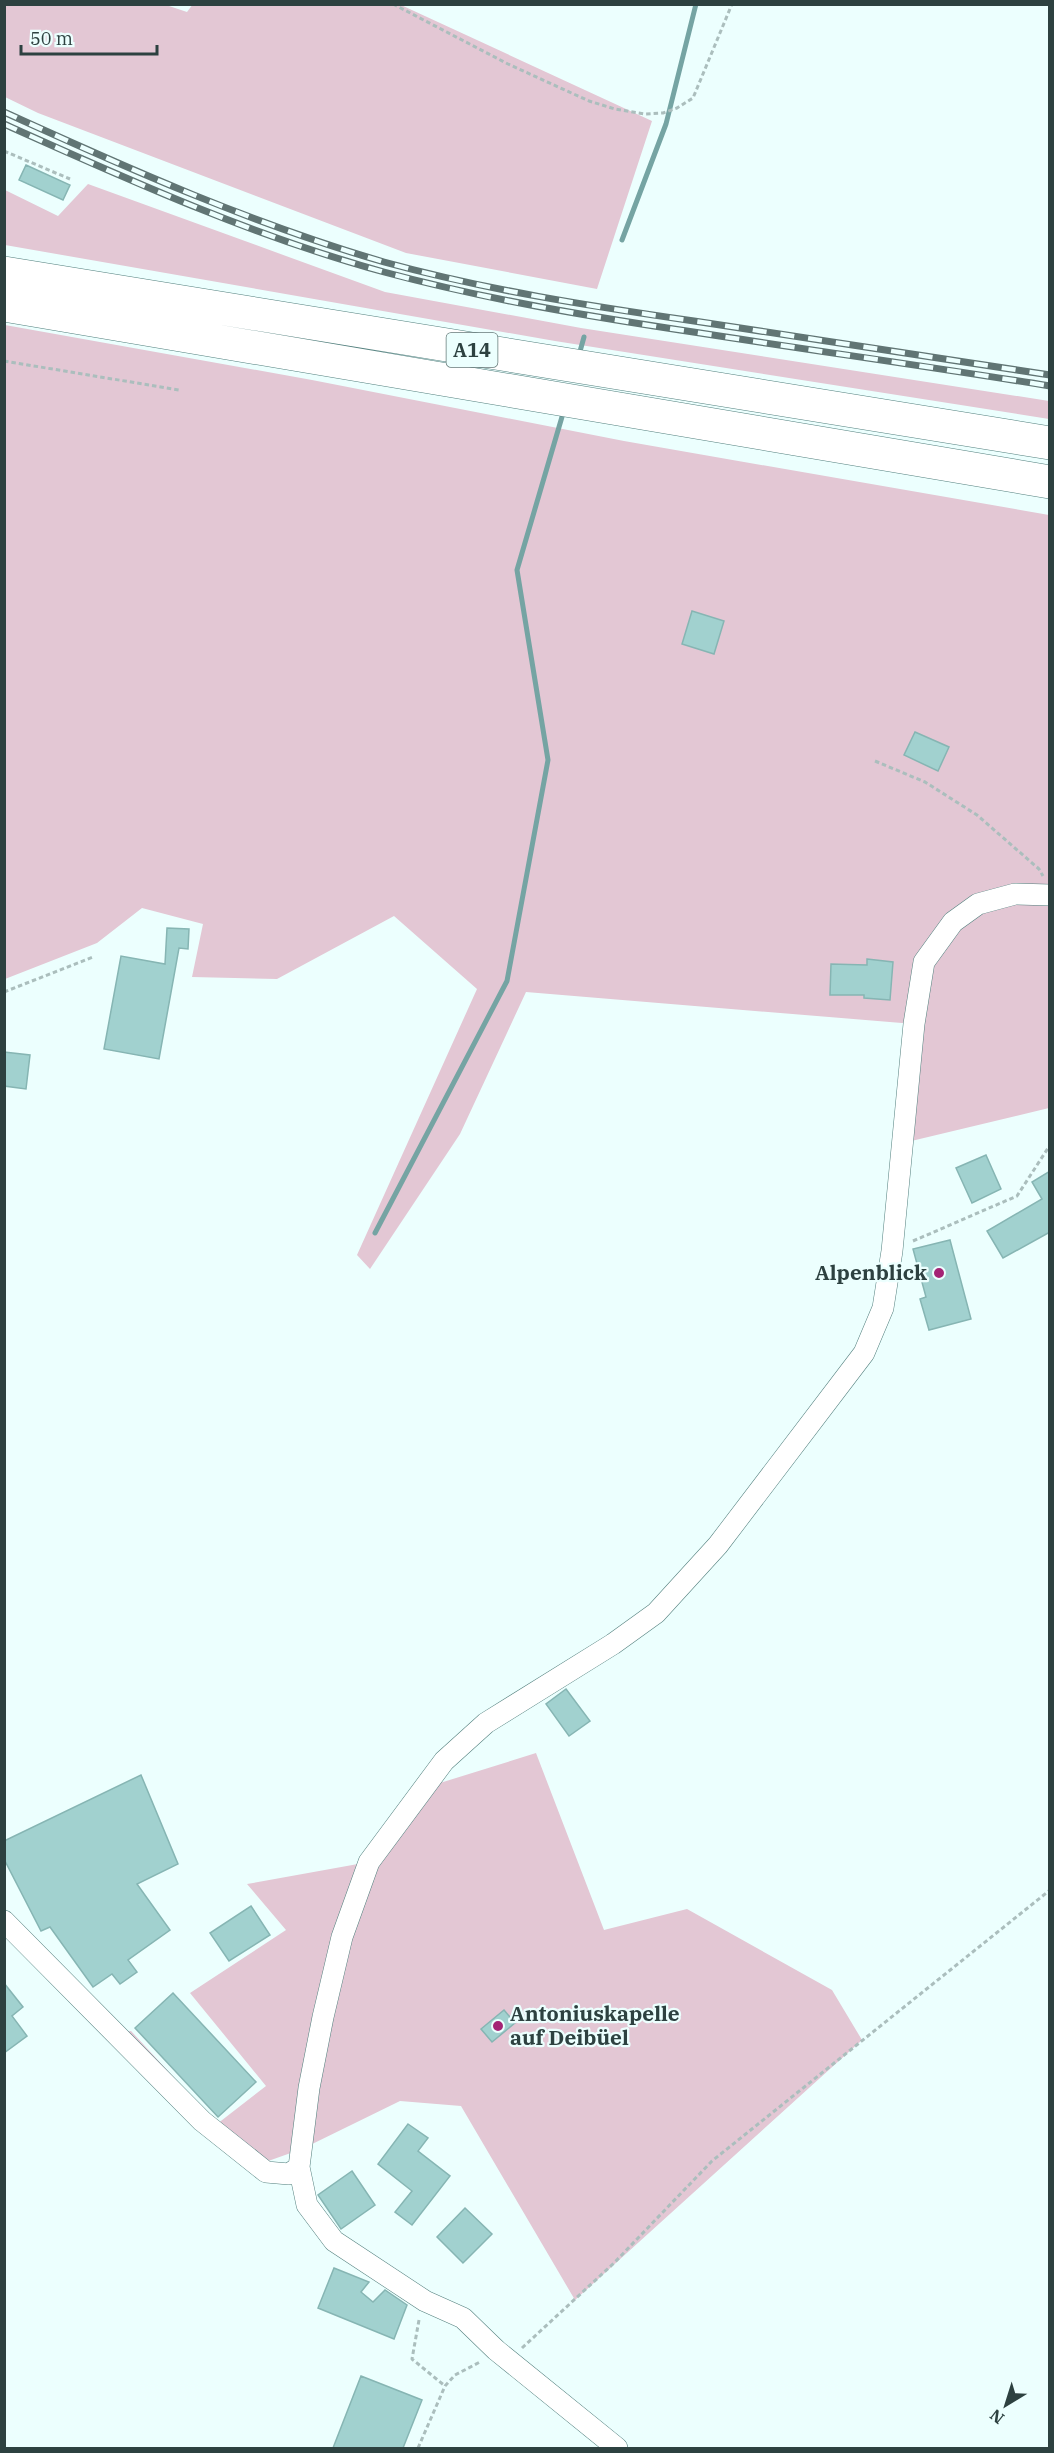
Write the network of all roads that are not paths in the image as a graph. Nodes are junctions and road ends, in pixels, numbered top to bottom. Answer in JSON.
{"nodes":[{"id":1,"x":4,"y":273,"type":"edge"},
{"id":2,"x":4,"y":305,"type":"edge"},
{"id":3,"x":1050,"y":443,"type":"edge"},
{"id":4,"x":1050,"y":483,"type":"edge"},
{"id":5,"x":1047,"y":886,"type":"edge"},
{"id":6,"x":4,"y":1921,"type":"edge"},
{"id":7,"x":299,"y":2167,"type":"junction"},
{"id":8,"x":617,"y":2448,"type":"edge"}],
"edges":[{"from":1,"to":3,"type":"highway","number":"A14"},
{"from":2,"to":4,"type":"highway","number":"A14"},
{"from":5,"to":7,"type":"street"},
{"from":6,"to":7,"type":"street"},
{"from":7,"to":8,"type":"street"}]}
